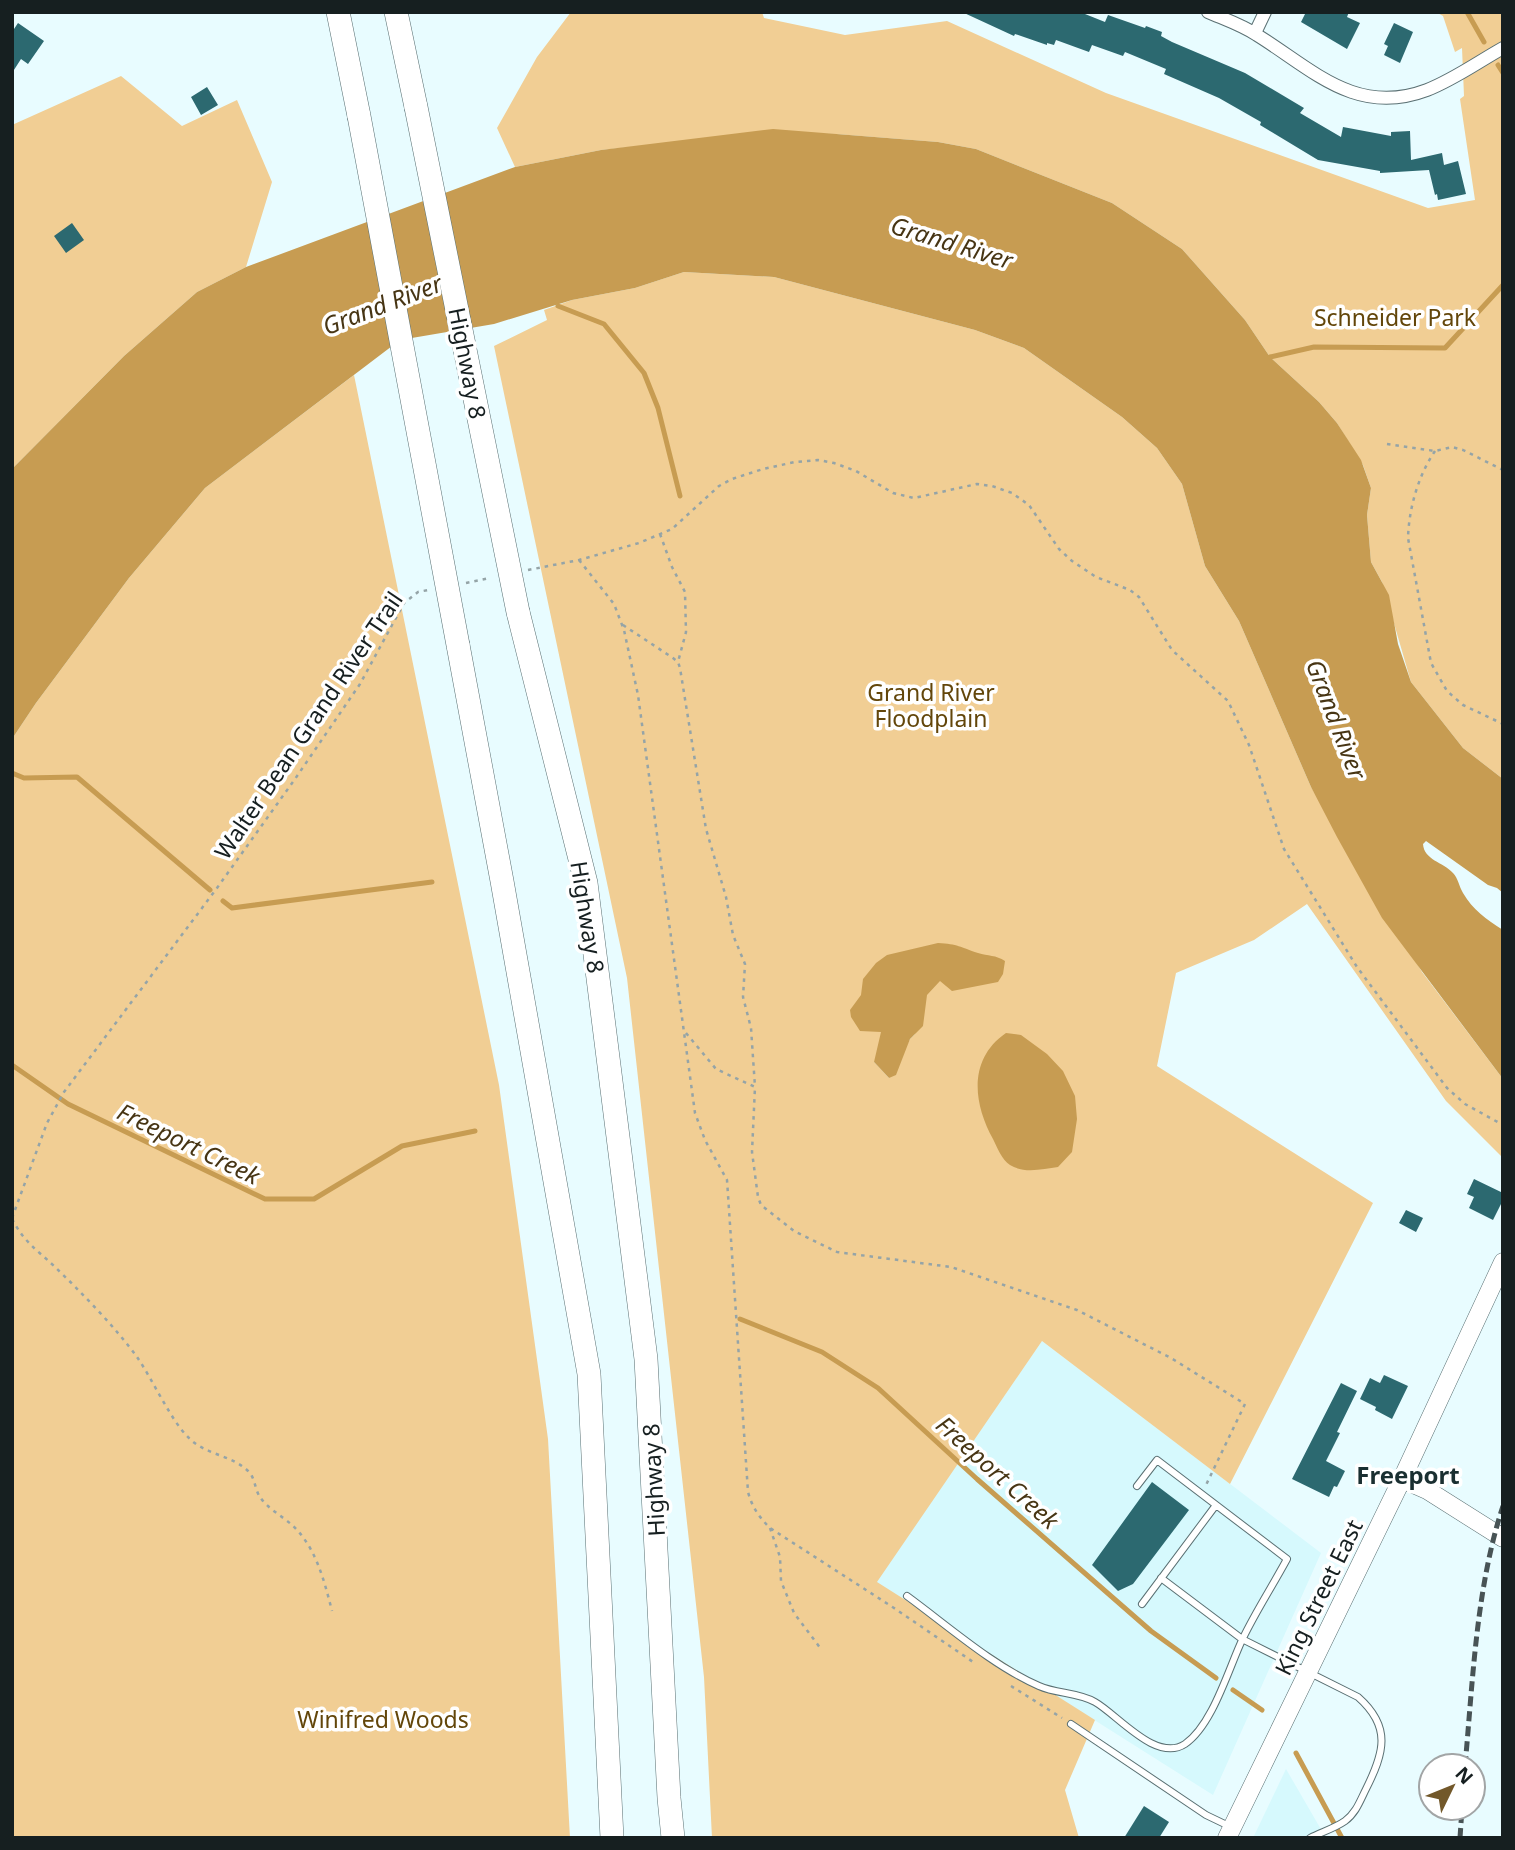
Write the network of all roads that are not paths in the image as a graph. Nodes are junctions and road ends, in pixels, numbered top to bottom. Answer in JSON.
{"nodes":[{"id":1,"x":338,"y":12,"type":"edge"},
{"id":2,"x":396,"y":12,"type":"edge"},
{"id":3,"x":1208,"y":12,"type":"edge"},
{"id":4,"x":1265,"y":12,"type":"edge"},
{"id":5,"x":1255,"y":33,"type":"junction"},
{"id":6,"x":1503,"y":48,"type":"edge"},
{"id":7,"x":1503,"y":1262,"type":"edge"},
{"id":8,"x":1402,"y":1479,"type":"junction"},
{"id":9,"x":1137,"y":1486,"type":"dead end"},
{"id":10,"x":1216,"y":1505,"type":"junction"},
{"id":11,"x":1503,"y":1538,"type":"edge"},
{"id":12,"x":1161,"y":1577,"type":"junction"},
{"id":13,"x":907,"y":1596,"type":"dead end"},
{"id":14,"x":1142,"y":1604,"type":"dead end"},
{"id":15,"x":1242,"y":1639,"type":"junction"},
{"id":16,"x":1309,"y":1673,"type":"junction"},
{"id":17,"x":1071,"y":1724,"type":"road end"},
{"id":18,"x":1230,"y":1833,"type":"edge"},
{"id":19,"x":612,"y":1838,"type":"edge"},
{"id":20,"x":673,"y":1838,"type":"edge"},
{"id":21,"x":1311,"y":1838,"type":"edge"}],
"edges":[{"from":1,"to":19,"type":"highway","bridge":true},
{"from":2,"to":20,"type":"highway","name":"Highway 8","bridge":true},
{"from":3,"to":5,"type":"street"},
{"from":4,"to":5,"type":"street"},
{"from":5,"to":6,"type":"street"},
{"from":7,"to":8,"type":"main road","name":"King Street East"},
{"from":8,"to":11,"type":"main road"},
{"from":8,"to":16,"type":"main road","name":"King Street East"},
{"from":9,"to":10,"type":"lane"},
{"from":10,"to":12,"type":"lane"},
{"from":10,"to":15,"type":"lane"},
{"from":12,"to":14,"type":"lane"},
{"from":12,"to":15,"type":"lane"},
{"from":13,"to":15,"type":"lane"},
{"from":15,"to":16,"type":"lane"},
{"from":16,"to":18,"type":"main road","name":"King Street East"},
{"from":16,"to":21,"type":"lane"},
{"from":17,"to":18,"type":"lane"}]}
